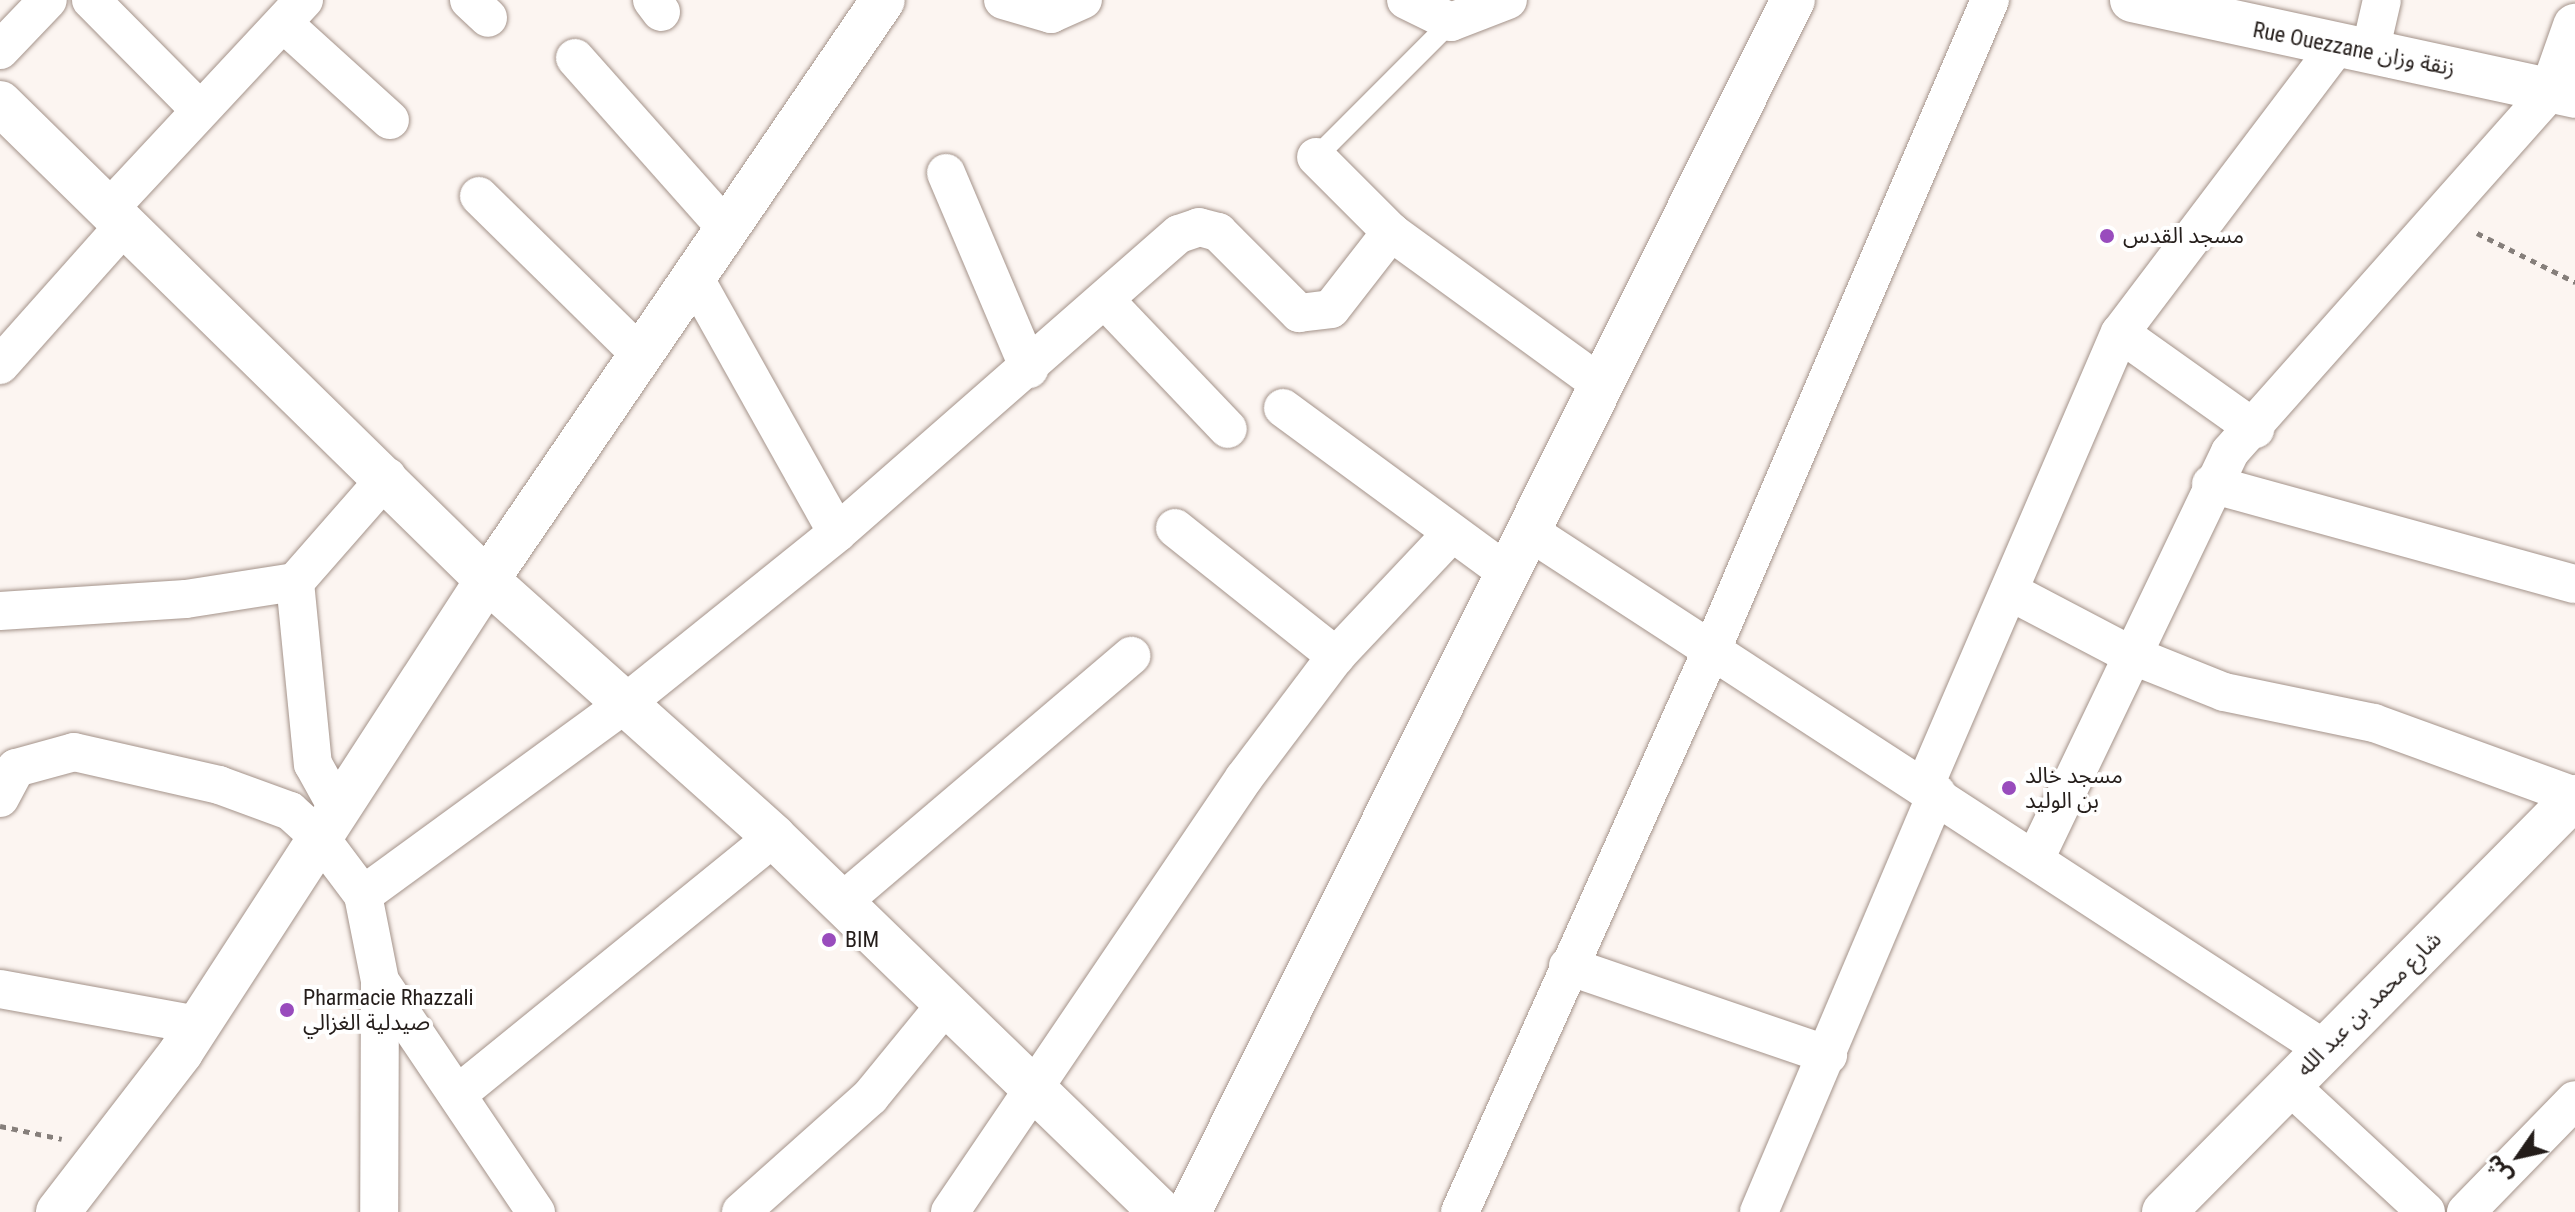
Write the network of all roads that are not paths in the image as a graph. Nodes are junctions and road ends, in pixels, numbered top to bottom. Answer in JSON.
{"nodes":[{"id":1,"x":48,"y":0,"type":"edge"},
{"id":2,"x":91,"y":0,"type":"edge"},
{"id":3,"x":883,"y":0,"type":"edge"},
{"id":4,"x":1003,"y":0,"type":"edge"},
{"id":5,"x":1083,"y":0,"type":"edge"},
{"id":6,"x":1406,"y":0,"type":"edge"},
{"id":7,"x":1508,"y":0,"type":"edge"},
{"id":8,"x":1793,"y":0,"type":"edge"},
{"id":9,"x":1990,"y":0,"type":"edge"},
{"id":10,"x":2132,"y":0,"type":"edge"},
{"id":11,"x":2382,"y":0,"type":"edge"},
{"id":12,"x":294,"y":12,"type":"edge"},
{"id":13,"x":1451,"y":22,"type":"junction"},
{"id":14,"x":2575,"y":26,"type":"edge"},
{"id":15,"x":2354,"y":49,"type":"junction"},
{"id":16,"x":0,"y":50,"type":"edge"},
{"id":17,"x":575,"y":58,"type":"dead end"},
{"id":18,"x":2564,"y":92,"type":"edge"},
{"id":19,"x":0,"y":103,"type":"edge"},
{"id":20,"x":200,"y":110,"type":"junction"},
{"id":21,"x":390,"y":120,"type":"dead end"},
{"id":22,"x":1316,"y":157,"type":"joint"},
{"id":23,"x":946,"y":173,"type":"dead end"},
{"id":24,"x":479,"y":196,"type":"dead end"},
{"id":25,"x":116,"y":218,"type":"junction"},
{"id":26,"x":727,"y":229,"type":"junction"},
{"id":27,"x":1391,"y":232,"type":"junction"},
{"id":28,"x":694,"y":277,"type":"junction"},
{"id":29,"x":1105,"y":300,"type":"junction"},
{"id":30,"x":2120,"y":333,"type":"junction"},
{"id":31,"x":642,"y":356,"type":"junction"},
{"id":32,"x":0,"y":365,"type":"edge"},
{"id":33,"x":1029,"y":369,"type":"junction"},
{"id":34,"x":1600,"y":384,"type":"junction"},
{"id":35,"x":1283,"y":408,"type":"dead end"},
{"id":36,"x":1228,"y":429,"type":"dead end"},
{"id":37,"x":2255,"y":429,"type":"junction"},
{"id":38,"x":387,"y":477,"type":"junction"},
{"id":39,"x":2211,"y":484,"type":"junction"},
{"id":40,"x":1175,"y":528,"type":"dead end"},
{"id":41,"x":1527,"y":530,"type":"junction"},
{"id":42,"x":837,"y":533,"type":"junction"},
{"id":43,"x":1452,"y":533,"type":"junction"},
{"id":44,"x":1506,"y":572,"type":"junction"},
{"id":45,"x":487,"y":580,"type":"junction"},
{"id":46,"x":295,"y":582,"type":"junction"},
{"id":47,"x":2575,"y":584,"type":"edge"},
{"id":48,"x":2009,"y":591,"type":"junction"},
{"id":49,"x":4,"y":605,"type":"edge"},
{"id":50,"x":1713,"y":647,"type":"junction"},
{"id":51,"x":2129,"y":654,"type":"junction"},
{"id":52,"x":1131,"y":656,"type":"dead end"},
{"id":53,"x":1336,"y":656,"type":"junction"},
{"id":54,"x":622,"y":706,"type":"junction"},
{"id":55,"x":1931,"y":789,"type":"junction"},
{"id":56,"x":2575,"y":797,"type":"edge"},
{"id":57,"x":0,"y":798,"type":"edge"},
{"id":58,"x":330,"y":825,"type":"junction"},
{"id":59,"x":774,"y":837,"type":"junction"},
{"id":60,"x":2036,"y":857,"type":"junction"},
{"id":61,"x":363,"y":895,"type":"junction"},
{"id":62,"x":842,"y":902,"type":"junction"},
{"id":63,"x":1568,"y":966,"type":"junction"},
{"id":64,"x":380,"y":981,"type":"junction"},
{"id":65,"x":0,"y":989,"type":"edge"},
{"id":66,"x":947,"y":1003,"type":"junction"},
{"id":67,"x":199,"y":1025,"type":"junction"},
{"id":68,"x":2324,"y":1049,"type":"junction"},
{"id":69,"x":1828,"y":1055,"type":"junction"},
{"id":70,"x":2288,"y":1084,"type":"junction"},
{"id":71,"x":1035,"y":1092,"type":"junction"},
{"id":72,"x":459,"y":1093,"type":"junction"},
{"id":73,"x":2575,"y":1100,"type":"edge"},
{"id":74,"x":58,"y":1212,"type":"edge"},
{"id":75,"x":379,"y":1212,"type":"edge"},
{"id":76,"x":536,"y":1212,"type":"edge"},
{"id":77,"x":741,"y":1212,"type":"edge"},
{"id":78,"x":950,"y":1212,"type":"edge"},
{"id":79,"x":1161,"y":1212,"type":"edge"},
{"id":80,"x":1189,"y":1212,"type":"edge"},
{"id":81,"x":1460,"y":1212,"type":"edge"},
{"id":82,"x":1759,"y":1212,"type":"edge"},
{"id":83,"x":2164,"y":1212,"type":"edge"},
{"id":84,"x":2426,"y":1212,"type":"edge"},
{"id":85,"x":2466,"y":1212,"type":"edge"}],
"edges":[{"from":1,"to":16,"type":"street"},
{"from":2,"to":20,"type":"street"},
{"from":3,"to":26,"type":"street"},
{"from":4,"to":5,"type":"street"},
{"from":6,"to":13,"type":"street"},
{"from":7,"to":13,"type":"street"},
{"from":8,"to":34,"type":"street"},
{"from":9,"to":50,"type":"street"},
{"from":10,"to":15,"type":"street","name":"Rue Ouezzane زنقة وزان"},
{"from":11,"to":15,"type":"street"},
{"from":12,"to":20,"type":"street"},
{"from":12,"to":21,"type":"street"},
{"from":13,"to":22,"type":"lane"},
{"from":14,"to":18,"type":"street"},
{"from":15,"to":18,"type":"street","name":"Rue Ouezzane زنقة وزان"},
{"from":15,"to":30,"type":"street"},
{"from":17,"to":26,"type":"street"},
{"from":18,"to":37,"type":"street"},
{"from":19,"to":25,"type":"street"},
{"from":20,"to":25,"type":"street"},
{"from":22,"to":27,"type":"street"},
{"from":23,"to":33,"type":"street"},
{"from":24,"to":31,"type":"street"},
{"from":25,"to":32,"type":"street"},
{"from":25,"to":38,"type":"street"},
{"from":26,"to":28,"type":"street"},
{"from":27,"to":29,"type":"street"},
{"from":27,"to":34,"type":"street"},
{"from":28,"to":31,"type":"street"},
{"from":28,"to":42,"type":"street"},
{"from":29,"to":33,"type":"street"},
{"from":29,"to":36,"type":"street"},
{"from":30,"to":37,"type":"street"},
{"from":30,"to":48,"type":"street"},
{"from":31,"to":45,"type":"street"},
{"from":33,"to":42,"type":"street"},
{"from":34,"to":41,"type":"street"},
{"from":35,"to":43,"type":"street"},
{"from":37,"to":39,"type":"street"},
{"from":38,"to":45,"type":"street"},
{"from":38,"to":46,"type":"street"},
{"from":39,"to":47,"type":"street"},
{"from":39,"to":51,"type":"street"},
{"from":40,"to":53,"type":"street"},
{"from":41,"to":44,"type":"street"},
{"from":41,"to":50,"type":"street"},
{"from":42,"to":54,"type":"street"},
{"from":43,"to":44,"type":"street"},
{"from":43,"to":53,"type":"street"},
{"from":44,"to":80,"type":"street"},
{"from":45,"to":54,"type":"street"},
{"from":45,"to":58,"type":"street"},
{"from":46,"to":49,"type":"street"},
{"from":46,"to":58,"type":"street"},
{"from":48,"to":51,"type":"street"},
{"from":48,"to":55,"type":"street"},
{"from":50,"to":55,"type":"street"},
{"from":50,"to":63,"type":"street"},
{"from":51,"to":56,"type":"street"},
{"from":51,"to":60,"type":"street"},
{"from":52,"to":62,"type":"street"},
{"from":53,"to":71,"type":"street"},
{"from":54,"to":59,"type":"street"},
{"from":54,"to":61,"type":"street"},
{"from":55,"to":60,"type":"street"},
{"from":55,"to":69,"type":"street"},
{"from":56,"to":68,"type":"street","name":"شارع محمد بن عبد الله"},
{"from":57,"to":58,"type":"street"},
{"from":58,"to":61,"type":"street"},
{"from":58,"to":67,"type":"street"},
{"from":59,"to":62,"type":"street"},
{"from":59,"to":72,"type":"street"},
{"from":60,"to":68,"type":"street"},
{"from":61,"to":64,"type":"street"},
{"from":62,"to":66,"type":"street"},
{"from":63,"to":69,"type":"street"},
{"from":63,"to":81,"type":"street"},
{"from":64,"to":72,"type":"street"},
{"from":64,"to":75,"type":"street"},
{"from":65,"to":67,"type":"street"},
{"from":66,"to":71,"type":"street"},
{"from":66,"to":77,"type":"street"},
{"from":67,"to":74,"type":"street"},
{"from":68,"to":70,"type":"street","name":"شارع محمد بن عبد الله"},
{"from":69,"to":82,"type":"street"},
{"from":70,"to":83,"type":"street","name":"شارع محمد بن عبد الله"},
{"from":70,"to":84,"type":"street"},
{"from":71,"to":78,"type":"street"},
{"from":71,"to":79,"type":"street"},
{"from":72,"to":76,"type":"street"},
{"from":73,"to":85,"type":"street"}]}
